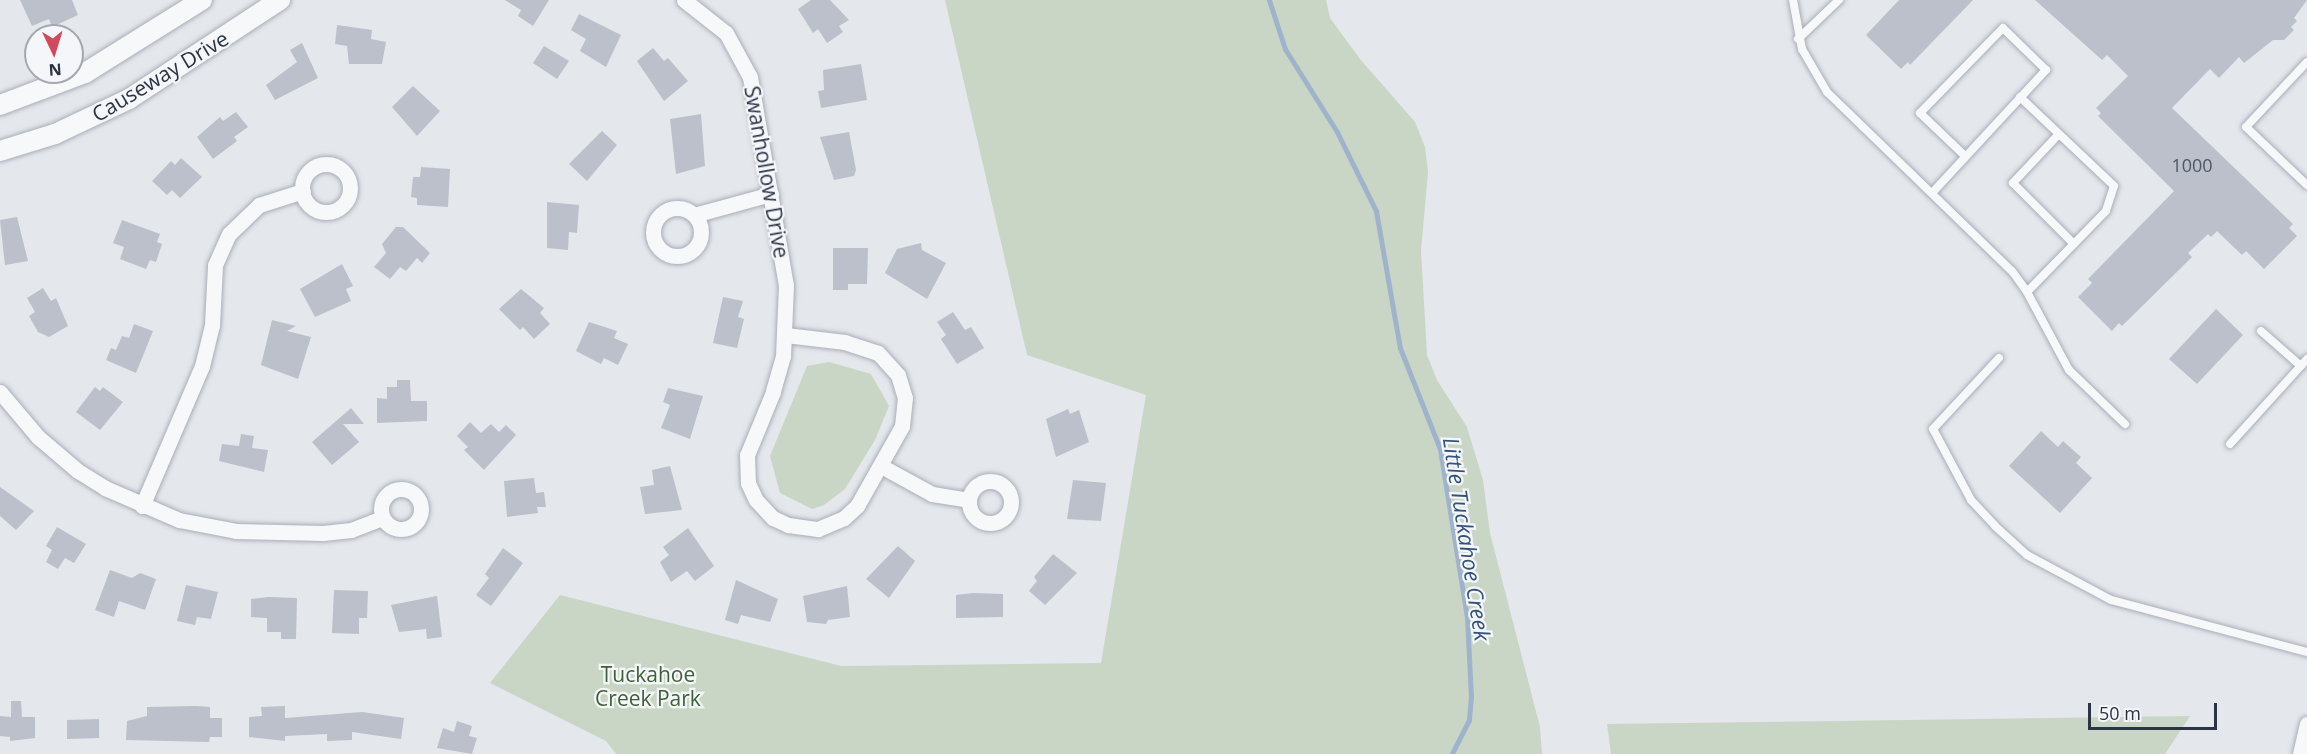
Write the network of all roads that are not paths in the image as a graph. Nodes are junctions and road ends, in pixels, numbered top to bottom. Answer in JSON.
{"nodes":[{"id":1,"x":202,"y":0,"type":"edge"},
{"id":2,"x":279,"y":0,"type":"edge"},
{"id":3,"x":684,"y":0,"type":"edge"},
{"id":4,"x":1793,"y":0,"type":"edge"},
{"id":5,"x":1839,"y":0,"type":"edge"},
{"id":6,"x":1798,"y":39,"type":"junction"},
{"id":7,"x":2307,"y":62,"type":"edge"},
{"id":8,"x":2020,"y":97,"type":"junction"},
{"id":9,"x":0,"y":105,"type":"edge"},
{"id":10,"x":2058,"y":135,"type":"junction"},
{"id":11,"x":0,"y":151,"type":"edge"},
{"id":12,"x":1964,"y":155,"type":"junction"},
{"id":13,"x":2307,"y":185,"type":"edge"},
{"id":14,"x":303,"y":191,"type":"dead end"},
{"id":15,"x":1932,"y":193,"type":"junction"},
{"id":16,"x":771,"y":194,"type":"junction"},
{"id":17,"x":694,"y":215,"type":"dead end"},
{"id":18,"x":2074,"y":244,"type":"junction"},
{"id":19,"x":2027,"y":291,"type":"junction"},
{"id":20,"x":2261,"y":331,"type":"dead end"},
{"id":21,"x":786,"y":335,"type":"junction"},
{"id":22,"x":1999,"y":358,"type":"dead end"},
{"id":23,"x":2304,"y":363,"type":"edge"},
{"id":24,"x":0,"y":392,"type":"edge"},
{"id":25,"x":2125,"y":424,"type":"dead end"},
{"id":26,"x":2230,"y":444,"type":"dead end"},
{"id":27,"x":881,"y":466,"type":"junction"},
{"id":28,"x":969,"y":500,"type":"dead end"},
{"id":29,"x":142,"y":506,"type":"junction"},
{"id":30,"x":383,"y":518,"type":"dead end"},
{"id":31,"x":2307,"y":652,"type":"edge"},
{"id":32,"x":2307,"y":724,"type":"edge"},
{"id":33,"x":2300,"y":754,"type":"edge"}],
"edges":[{"from":1,"to":9,"type":"street","name":"Causeway Drive"},
{"from":2,"to":11,"type":"street","name":"Causeway Drive"},
{"from":3,"to":16,"type":"street","name":"Swanhollow Drive"},
{"from":4,"to":6,"type":"lane"},
{"from":5,"to":6,"type":"lane"},
{"from":6,"to":15,"type":"lane"},
{"from":7,"to":13,"type":"lane"},
{"from":8,"to":10,"type":"lane"},
{"from":8,"to":12,"type":"lane"},
{"from":8,"to":12,"type":"lane"},
{"from":10,"to":18,"type":"lane"},
{"from":10,"to":18,"type":"lane"},
{"from":12,"to":15,"type":"lane"},
{"from":14,"to":29,"type":"street"},
{"from":15,"to":19,"type":"lane"},
{"from":16,"to":17,"type":"street"},
{"from":16,"to":21,"type":"street","name":"Swanhollow Drive"},
{"from":18,"to":19,"type":"lane"},
{"from":19,"to":25,"type":"lane"},
{"from":20,"to":23,"type":"lane"},
{"from":21,"to":27,"type":"street","name":"Swanhollow Drive"},
{"from":21,"to":27,"type":"street","name":"Swanhollow Drive"},
{"from":22,"to":31,"type":"lane"},
{"from":23,"to":26,"type":"lane"},
{"from":24,"to":29,"type":"street"},
{"from":27,"to":28,"type":"street"},
{"from":29,"to":30,"type":"street"},
{"from":32,"to":33,"type":"street"}]}
